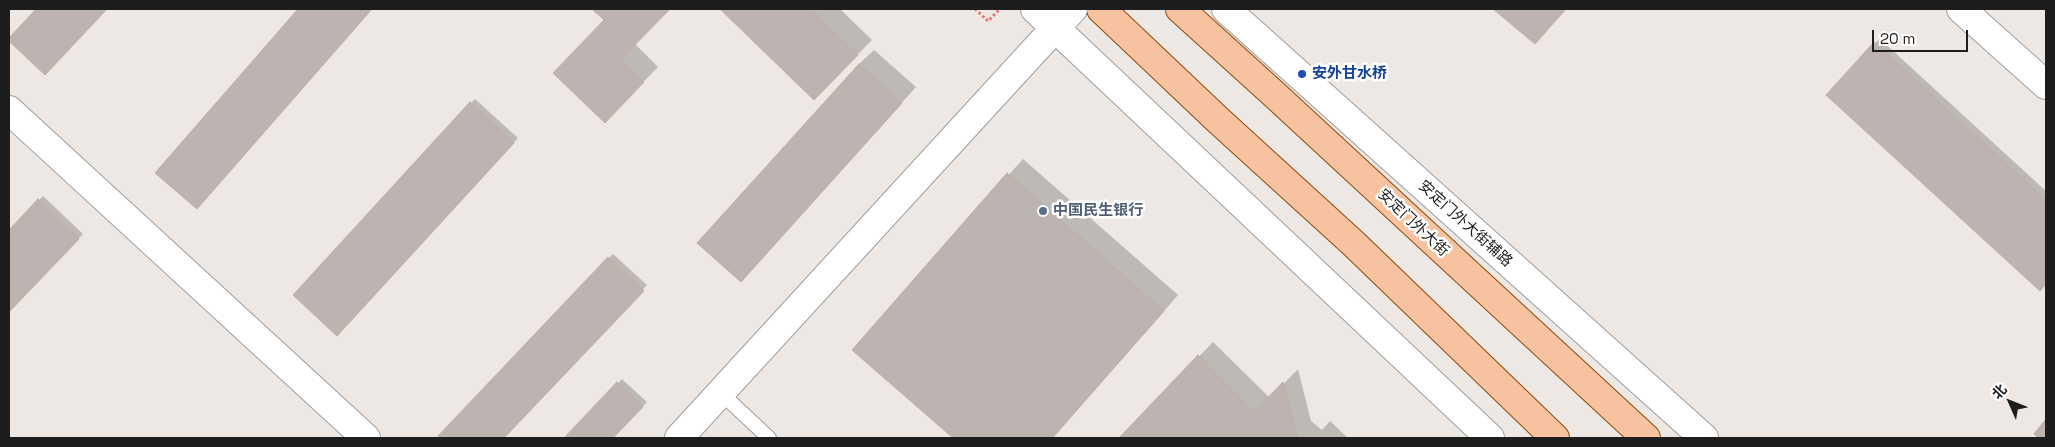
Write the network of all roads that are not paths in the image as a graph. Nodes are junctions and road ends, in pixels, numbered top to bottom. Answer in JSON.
{"nodes":[{"id":1,"x":1035,"y":9,"type":"edge"},
{"id":2,"x":1101,"y":9,"type":"edge"},
{"id":3,"x":1180,"y":9,"type":"edge"},
{"id":4,"x":1226,"y":9,"type":"edge"},
{"id":5,"x":1961,"y":9,"type":"edge"},
{"id":6,"x":1064,"y":18,"type":"edge"},
{"id":7,"x":2046,"y":85,"type":"edge"},
{"id":8,"x":9,"y":110,"type":"edge"},
{"id":9,"x":720,"y":393,"type":"junction"},
{"id":10,"x":366,"y":438,"type":"edge"},
{"id":11,"x":679,"y":438,"type":"edge"},
{"id":12,"x":769,"y":438,"type":"edge"},
{"id":13,"x":1490,"y":438,"type":"edge"},
{"id":14,"x":1555,"y":438,"type":"edge"},
{"id":15,"x":1646,"y":438,"type":"edge"},
{"id":16,"x":1704,"y":438,"type":"edge"}],
"edges":[{"from":1,"to":6,"type":"street"},
{"from":2,"to":14,"type":"main road"},
{"from":3,"to":15,"type":"main road","name":"安定门外大街"},
{"from":4,"to":16,"type":"street","name":"安定门外大街辅路"},
{"from":5,"to":7,"type":"street"},
{"from":6,"to":9,"type":"street"},
{"from":6,"to":13,"type":"street"},
{"from":8,"to":10,"type":"street"},
{"from":9,"to":11,"type":"street"},
{"from":9,"to":12,"type":"lane"}]}
